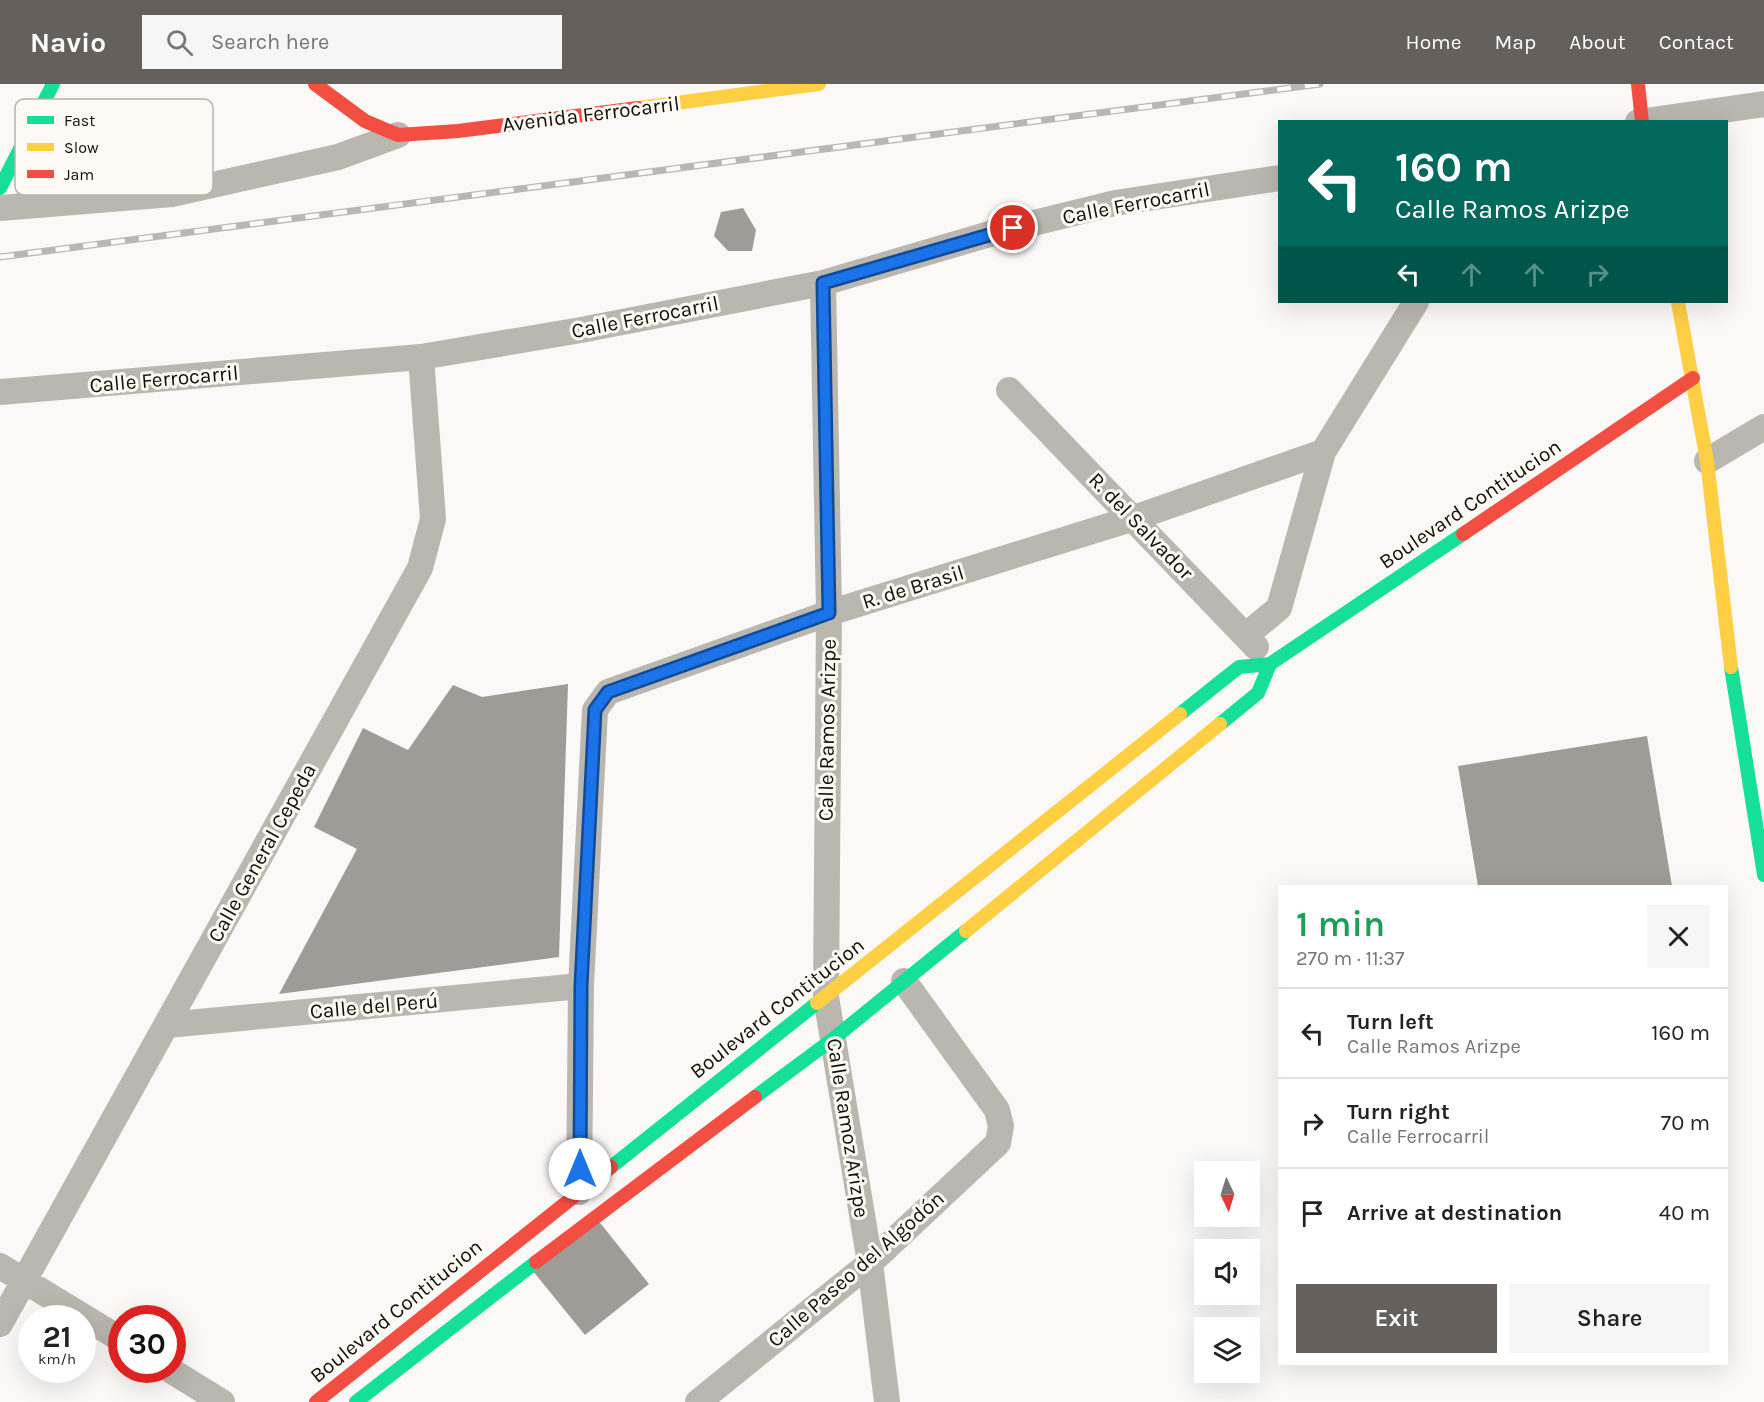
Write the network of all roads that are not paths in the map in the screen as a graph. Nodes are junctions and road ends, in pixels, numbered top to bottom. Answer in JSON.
{"nodes":[{"id":1,"x":53,"y":84,"type":"edge"},
{"id":2,"x":315,"y":84,"type":"edge"},
{"id":3,"x":819,"y":84,"type":"edge"},
{"id":4,"x":1638,"y":84,"type":"edge"},
{"id":5,"x":45,"y":99,"type":"edge"},
{"id":6,"x":1764,"y":104,"type":"edge"},
{"id":7,"x":1640,"y":120,"type":"edge"},
{"id":8,"x":1647,"y":120,"type":"edge"},
{"id":9,"x":398,"y":135,"type":"junction"},
{"id":10,"x":15,"y":159,"type":"edge"},
{"id":11,"x":1278,"y":178,"type":"edge"},
{"id":12,"x":213,"y":185,"type":"edge"},
{"id":13,"x":0,"y":188,"type":"edge"},
{"id":14,"x":160,"y":195,"type":"edge"},
{"id":15,"x":0,"y":208,"type":"edge"},
{"id":16,"x":823,"y":283,"type":"junction"},
{"id":17,"x":1415,"y":303,"type":"edge"},
{"id":18,"x":1678,"y":303,"type":"edge"},
{"id":19,"x":421,"y":357,"type":"junction"},
{"id":20,"x":1693,"y":378,"type":"junction"},
{"id":21,"x":1009,"y":390,"type":"dead end"},
{"id":22,"x":0,"y":392,"type":"edge"},
{"id":23,"x":1764,"y":427,"type":"edge"},
{"id":24,"x":1323,"y":453,"type":"junction"},
{"id":25,"x":1707,"y":460,"type":"junction"},
{"id":26,"x":1134,"y":518,"type":"junction"},
{"id":27,"x":829,"y":613,"type":"junction"},
{"id":28,"x":1246,"y":634,"type":"junction"},
{"id":29,"x":1270,"y":664,"type":"junction"},
{"id":30,"x":1764,"y":874,"type":"edge"},
{"id":31,"x":904,"y":981,"type":"junction"},
{"id":32,"x":581,"y":986,"type":"junction"},
{"id":33,"x":826,"y":997,"type":"junction"},
{"id":34,"x":167,"y":1025,"type":"junction"},
{"id":35,"x":834,"y":1039,"type":"junction"},
{"id":36,"x":579,"y":1192,"type":"junction"},
{"id":37,"x":870,"y":1263,"type":"junction"},
{"id":38,"x":0,"y":1266,"type":"edge"},
{"id":39,"x":26,"y":1281,"type":"junction"},
{"id":40,"x":0,"y":1324,"type":"edge"},
{"id":41,"x":108,"y":1331,"type":"edge"},
{"id":42,"x":186,"y":1380,"type":"edge"},
{"id":43,"x":222,"y":1402,"type":"edge"},
{"id":44,"x":316,"y":1402,"type":"edge"},
{"id":45,"x":356,"y":1402,"type":"edge"},
{"id":46,"x":698,"y":1402,"type":"edge"},
{"id":47,"x":887,"y":1402,"type":"edge"}],
"edges":[{"from":1,"to":5,"type":"street"},
{"from":2,"to":9,"type":"street","name":"Avenida Ferrocarril"},
{"from":3,"to":9,"type":"street","name":"Avenida Ferrocarril"},
{"from":4,"to":7,"type":"street"},
{"from":6,"to":8,"type":"street"},
{"from":9,"to":12,"type":"street","name":"Avenida Ferrocarril"},
{"from":10,"to":13,"type":"street"},
{"from":11,"to":16,"type":"street","name":"Calle Ferrocarril"},
{"from":14,"to":15,"type":"street","name":"Avenida Ferrocarril"},
{"from":16,"to":19,"type":"street","name":"Calle Ferrocarril"},
{"from":16,"to":27,"type":"street","name":"Calle Ramos Arizpe"},
{"from":17,"to":24,"type":"street"},
{"from":18,"to":20,"type":"street"},
{"from":19,"to":22,"type":"street","name":"Calle Ferrocarril"},
{"from":19,"to":34,"type":"street","name":"Calle General Cepeda"},
{"from":20,"to":25,"type":"street"},
{"from":20,"to":29,"type":"street","name":"Boulevard Contitucion"},
{"from":21,"to":26,"type":"street","name":"R. del Salvador"},
{"from":23,"to":25,"type":"street"},
{"from":24,"to":26,"type":"street","name":"R. de Brasil"},
{"from":24,"to":28,"type":"street"},
{"from":25,"to":30,"type":"street"},
{"from":26,"to":27,"type":"street","name":"R. de Brasil"},
{"from":26,"to":28,"type":"street","name":"R. del Salvador"},
{"from":27,"to":32,"type":"street","name":"R. de Brasil"},
{"from":27,"to":33,"type":"street","name":"Calle Ramos Arizpe"},
{"from":28,"to":29,"type":"street","name":"R. del Salvador"},
{"from":29,"to":31,"type":"street"},
{"from":29,"to":33,"type":"street","name":"Boulevard Contitucion"},
{"from":31,"to":35,"type":"street"},
{"from":31,"to":37,"type":"street","name":"Calle Paseo del Algodón"},
{"from":32,"to":34,"type":"street","name":"Calle del Perú"},
{"from":32,"to":36,"type":"street","name":"R. de Brasil"},
{"from":33,"to":35,"type":"street","name":"Calle Ramoz Arizpe"},
{"from":33,"to":36,"type":"street","name":"Boulevard Contitucion"},
{"from":34,"to":39,"type":"street","name":"Calle General Cepeda"},
{"from":35,"to":37,"type":"street","name":"Calle Ramoz Arizpe"},
{"from":35,"to":45,"type":"street"},
{"from":36,"to":44,"type":"street","name":"Boulevard Contitucion"},
{"from":37,"to":46,"type":"street","name":"Calle Paseo del Algodón"},
{"from":37,"to":47,"type":"street","name":"Calle Ramoz Arizpe"},
{"from":38,"to":39,"type":"street"},
{"from":39,"to":40,"type":"street","name":"Calle General Cepeda"},
{"from":39,"to":41,"type":"street"},
{"from":42,"to":43,"type":"street"}]}
